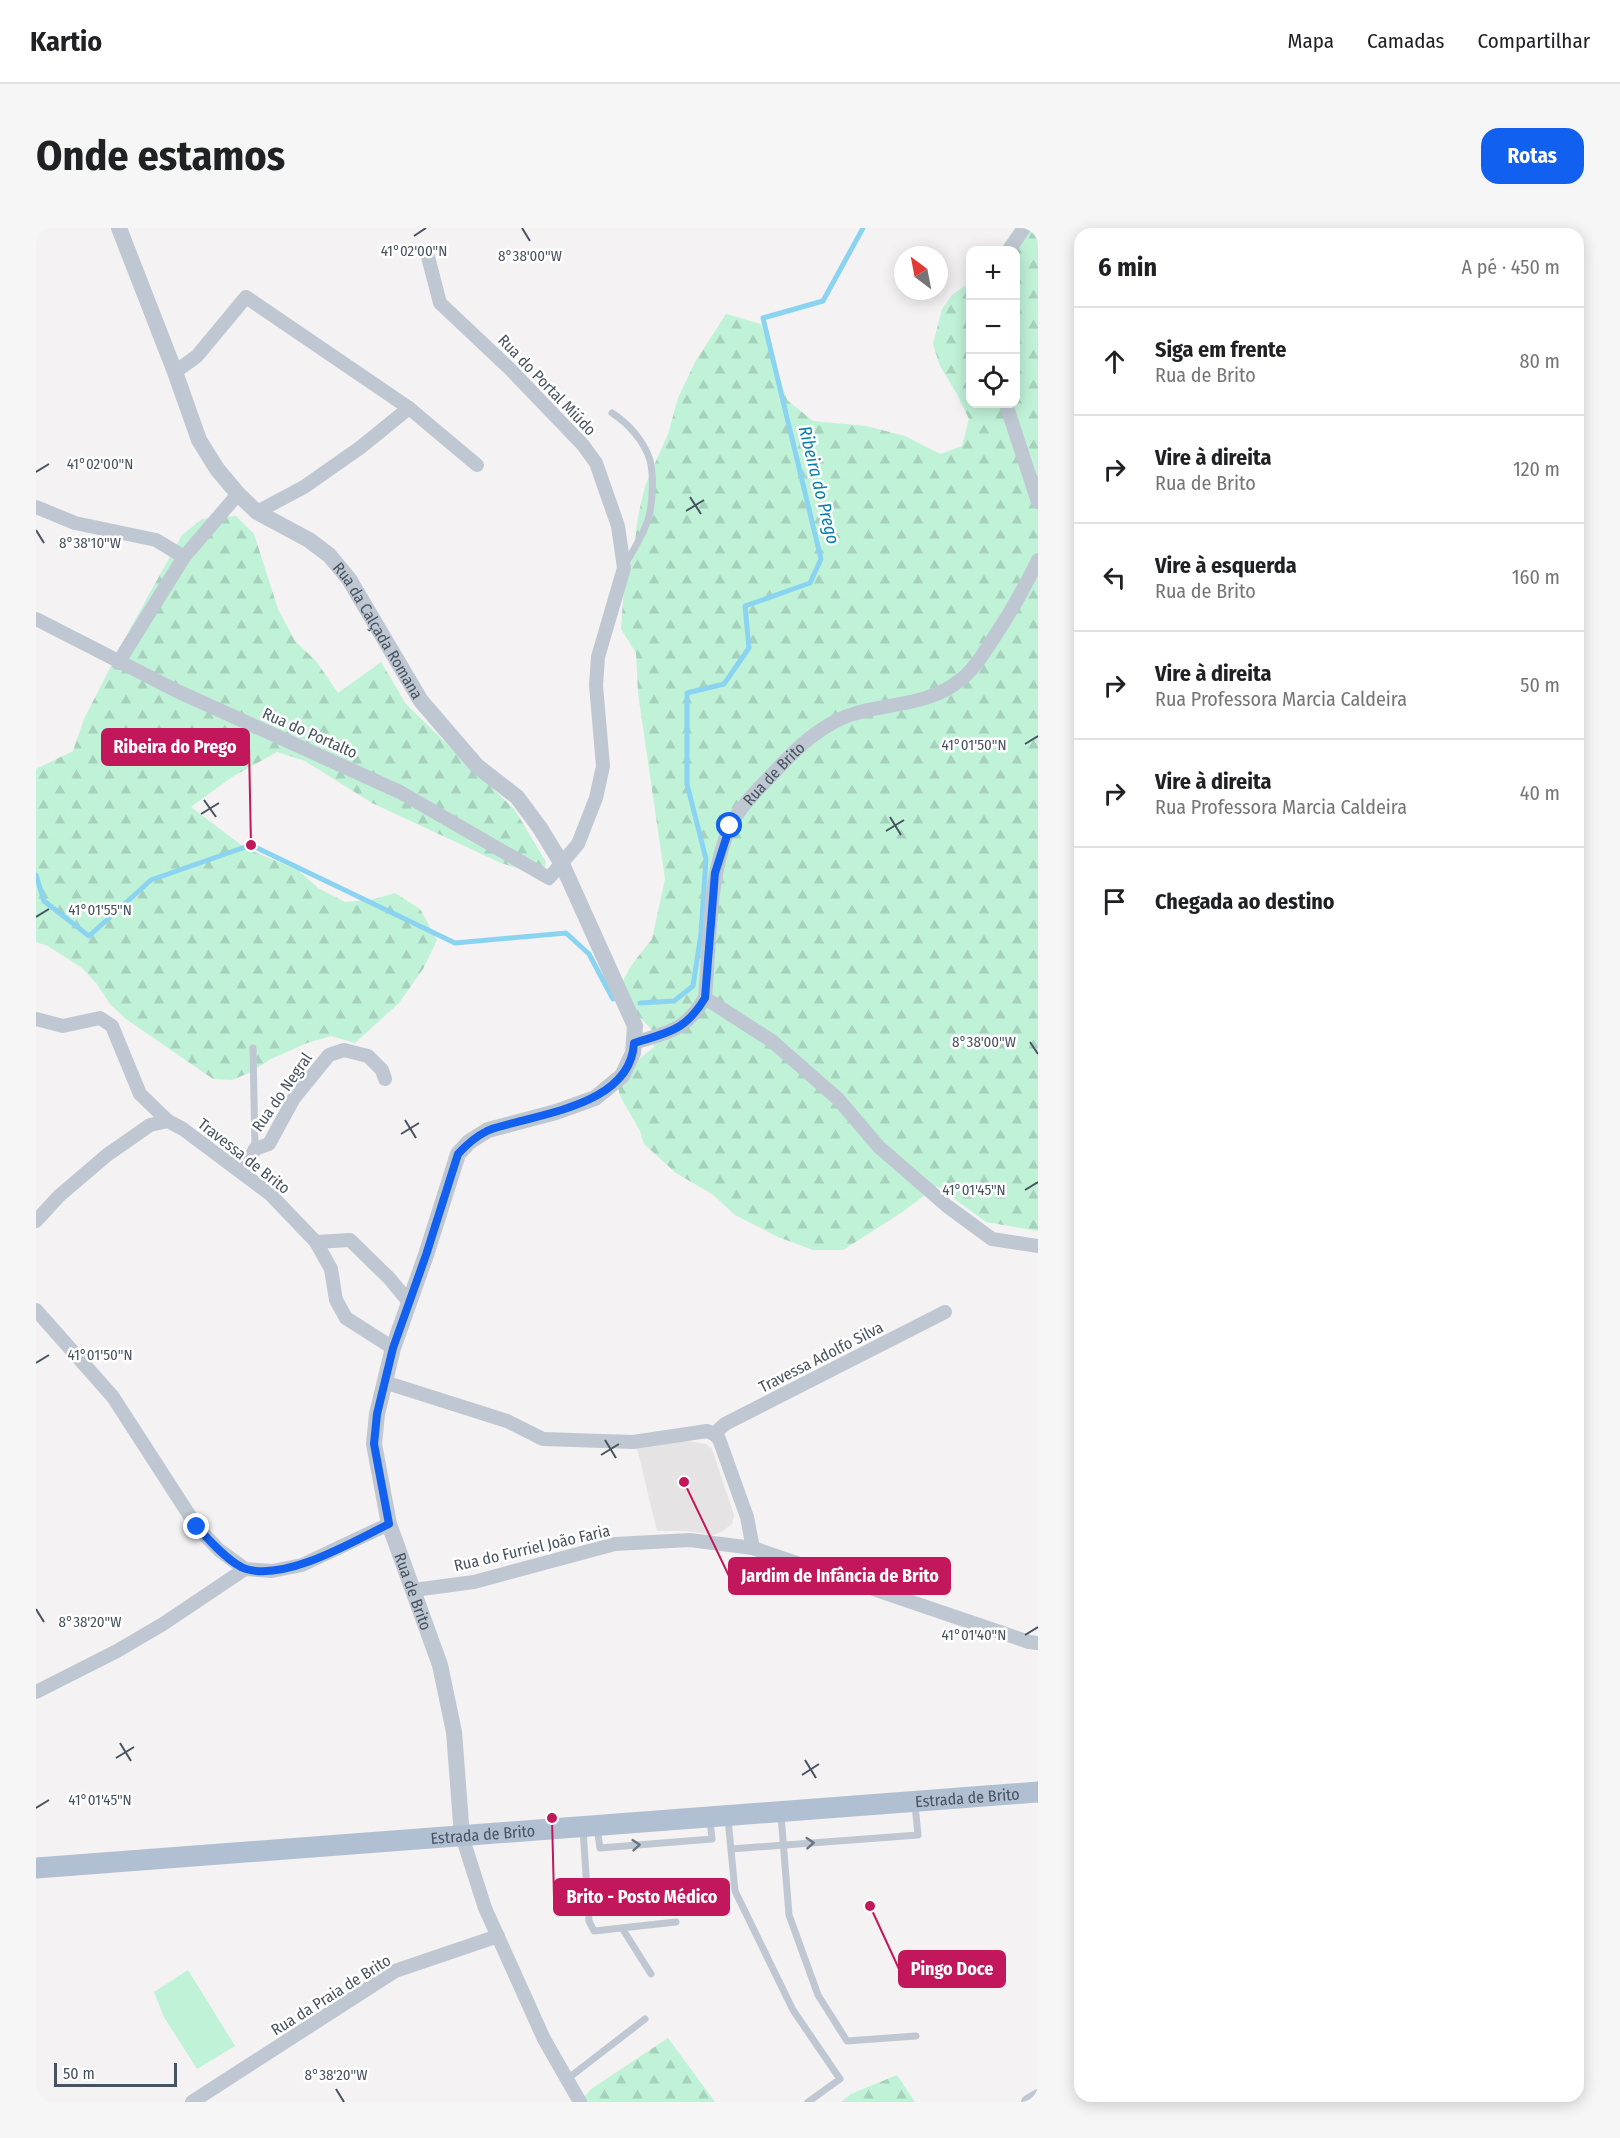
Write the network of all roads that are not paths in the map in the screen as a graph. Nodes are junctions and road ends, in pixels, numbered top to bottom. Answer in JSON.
{"nodes":[{"id":1,"x":119,"y":228,"type":"edge"},
{"id":2,"x":1024,"y":228,"type":"edge"},
{"id":3,"x":1012,"y":246,"type":"edge"},
{"id":4,"x":427,"y":253,"type":"dead end"},
{"id":5,"x":175,"y":372,"type":"junction"},
{"id":6,"x":409,"y":408,"type":"junction"},
{"id":7,"x":1007,"y":408,"type":"edge"},
{"id":8,"x":612,"y":413,"type":"dead end"},
{"id":9,"x":477,"y":465,"type":"dead end"},
{"id":10,"x":238,"y":494,"type":"junction"},
{"id":11,"x":1038,"y":502,"type":"edge"},
{"id":12,"x":36,"y":507,"type":"edge"},
{"id":13,"x":257,"y":512,"type":"junction"},
{"id":14,"x":184,"y":558,"type":"junction"},
{"id":15,"x":1038,"y":560,"type":"edge"},
{"id":16,"x":624,"y":568,"type":"junction"},
{"id":17,"x":36,"y":619,"type":"edge"},
{"id":18,"x":118,"y":663,"type":"junction"},
{"id":19,"x":562,"y":864,"type":"junction"},
{"id":20,"x":705,"y":998,"type":"junction"},
{"id":21,"x":36,"y":1019,"type":"edge"},
{"id":22,"x":634,"y":1043,"type":"junction"},
{"id":23,"x":253,"y":1048,"type":"dead end"},
{"id":24,"x":385,"y":1079,"type":"dead end"},
{"id":25,"x":168,"y":1121,"type":"junction"},
{"id":26,"x":255,"y":1149,"type":"junction"},
{"id":27,"x":242,"y":1173,"type":"junction"},
{"id":28,"x":36,"y":1221,"type":"edge"},
{"id":29,"x":316,"y":1242,"type":"junction"},
{"id":30,"x":1038,"y":1246,"type":"edge"},
{"id":31,"x":409,"y":1302,"type":"junction"},
{"id":32,"x":36,"y":1310,"type":"edge"},
{"id":33,"x":945,"y":1312,"type":"dead end"},
{"id":34,"x":393,"y":1348,"type":"junction"},
{"id":35,"x":384,"y":1382,"type":"junction"},
{"id":36,"x":714,"y":1434,"type":"junction"},
{"id":37,"x":389,"y":1524,"type":"junction"},
{"id":38,"x":753,"y":1548,"type":"junction"},
{"id":39,"x":245,"y":1569,"type":"junction"},
{"id":40,"x":414,"y":1590,"type":"junction"},
{"id":41,"x":1038,"y":1643,"type":"edge"},
{"id":42,"x":36,"y":1692,"type":"edge"},
{"id":43,"x":1038,"y":1792,"type":"edge"},
{"id":44,"x":914,"y":1802,"type":"junction"},
{"id":45,"x":781,"y":1812,"type":"junction"},
{"id":46,"x":719,"y":1817,"type":"junction"},
{"id":47,"x":590,"y":1826,"type":"junction"},
{"id":48,"x":462,"y":1836,"type":"junction"},
{"id":49,"x":784,"y":1845,"type":"junction"},
{"id":50,"x":731,"y":1849,"type":"junction"},
{"id":51,"x":36,"y":1868,"type":"edge"},
{"id":52,"x":676,"y":1922,"type":"dead end"},
{"id":53,"x":622,"y":1928,"type":"junction"},
{"id":54,"x":498,"y":1936,"type":"junction"},
{"id":55,"x":651,"y":1974,"type":"dead end"},
{"id":56,"x":645,"y":2019,"type":"dead end"},
{"id":57,"x":916,"y":2036,"type":"dead end"},
{"id":58,"x":566,"y":2080,"type":"junction"},
{"id":59,"x":1038,"y":2096,"type":"edge"},
{"id":60,"x":192,"y":2102,"type":"edge"},
{"id":61,"x":580,"y":2102,"type":"edge"},
{"id":62,"x":808,"y":2102,"type":"edge"},
{"id":63,"x":1028,"y":2102,"type":"edge"}],
"edges":[{"from":1,"to":5,"type":"street","name":"Rua da Calçada Romana"},
{"from":2,"to":3,"type":"street"},
{"from":4,"to":16,"type":"street","name":"Rua do Portal Miúdo"},
{"from":5,"to":6,"type":"street"},
{"from":5,"to":10,"type":"street","name":"Rua da Calçada Romana"},
{"from":6,"to":9,"type":"street"},
{"from":6,"to":13,"type":"street"},
{"from":7,"to":11,"type":"street"},
{"from":8,"to":16,"type":"lane"},
{"from":10,"to":13,"type":"street","name":"Rua da Calçada Romana"},
{"from":10,"to":14,"type":"street"},
{"from":12,"to":14,"type":"street"},
{"from":13,"to":19,"type":"street","name":"Rua da Calçada Romana"},
{"from":14,"to":18,"type":"street"},
{"from":15,"to":20,"type":"street","name":"Rua de Brito"},
{"from":16,"to":19,"type":"street","name":"Rua do Portal Miúdo"},
{"from":17,"to":18,"type":"street","name":"Rua do Portalto"},
{"from":18,"to":19,"type":"street","name":"Rua do Portalto"},
{"from":19,"to":22,"type":"street","name":"Rua da Calçada Romana"},
{"from":20,"to":22,"type":"street"},
{"from":20,"to":30,"type":"street"},
{"from":21,"to":25,"type":"street","name":"Travessa de Brito"},
{"from":22,"to":31,"type":"street","name":"Rua de Brito"},
{"from":23,"to":26,"type":"lane"},
{"from":24,"to":26,"type":"street","name":"Rua do Negral"},
{"from":25,"to":27,"type":"street","name":"Travessa de Brito"},
{"from":25,"to":28,"type":"street"},
{"from":26,"to":27,"type":"street","name":"Rua do Negral"},
{"from":27,"to":29,"type":"street","name":"Travessa de Brito"},
{"from":29,"to":31,"type":"street"},
{"from":29,"to":34,"type":"street","name":"Travessa de Brito"},
{"from":31,"to":34,"type":"street","name":"Rua de Brito"},
{"from":32,"to":39,"type":"street"},
{"from":33,"to":36,"type":"street","name":"Travessa Adolfo Silva"},
{"from":34,"to":35,"type":"street","name":"Rua de Brito"},
{"from":35,"to":36,"type":"street"},
{"from":35,"to":37,"type":"street","name":"Rua de Brito"},
{"from":36,"to":38,"type":"street"},
{"from":37,"to":39,"type":"street"},
{"from":37,"to":40,"type":"street","name":"Rua de Brito"},
{"from":38,"to":40,"type":"street","name":"Rua do Furriel João Faria"},
{"from":38,"to":41,"type":"street","name":"Rua do Furriel João Faria"},
{"from":39,"to":42,"type":"street"},
{"from":40,"to":48,"type":"street","name":"Rua de Brito"},
{"from":43,"to":44,"type":"main road","name":"Estrada de Brito"},
{"from":44,"to":45,"type":"main road","name":"Estrada de Brito"},
{"from":49,"to":44,"type":"lane","one_way":true},
{"from":45,"to":46,"type":"main road","name":"Estrada de Brito"},
{"from":45,"to":49,"type":"lane"},
{"from":46,"to":47,"type":"main road","name":"Estrada de Brito"},
{"from":46,"to":50,"type":"lane"},
{"from":47,"to":48,"type":"main road","name":"Estrada de Brito"},
{"from":47,"to":53,"type":"lane"},
{"from":48,"to":51,"type":"main road","name":"Estrada de Brito"},
{"from":48,"to":54,"type":"street"},
{"from":49,"to":50,"type":"lane"},
{"from":49,"to":57,"type":"lane"},
{"from":50,"to":62,"type":"lane"},
{"from":52,"to":53,"type":"lane"},
{"from":53,"to":55,"type":"lane"},
{"from":54,"to":58,"type":"street"},
{"from":54,"to":60,"type":"street","name":"Rua da Praia de Brito"},
{"from":56,"to":58,"type":"lane"},
{"from":58,"to":61,"type":"street"},
{"from":59,"to":63,"type":"street"}]}
